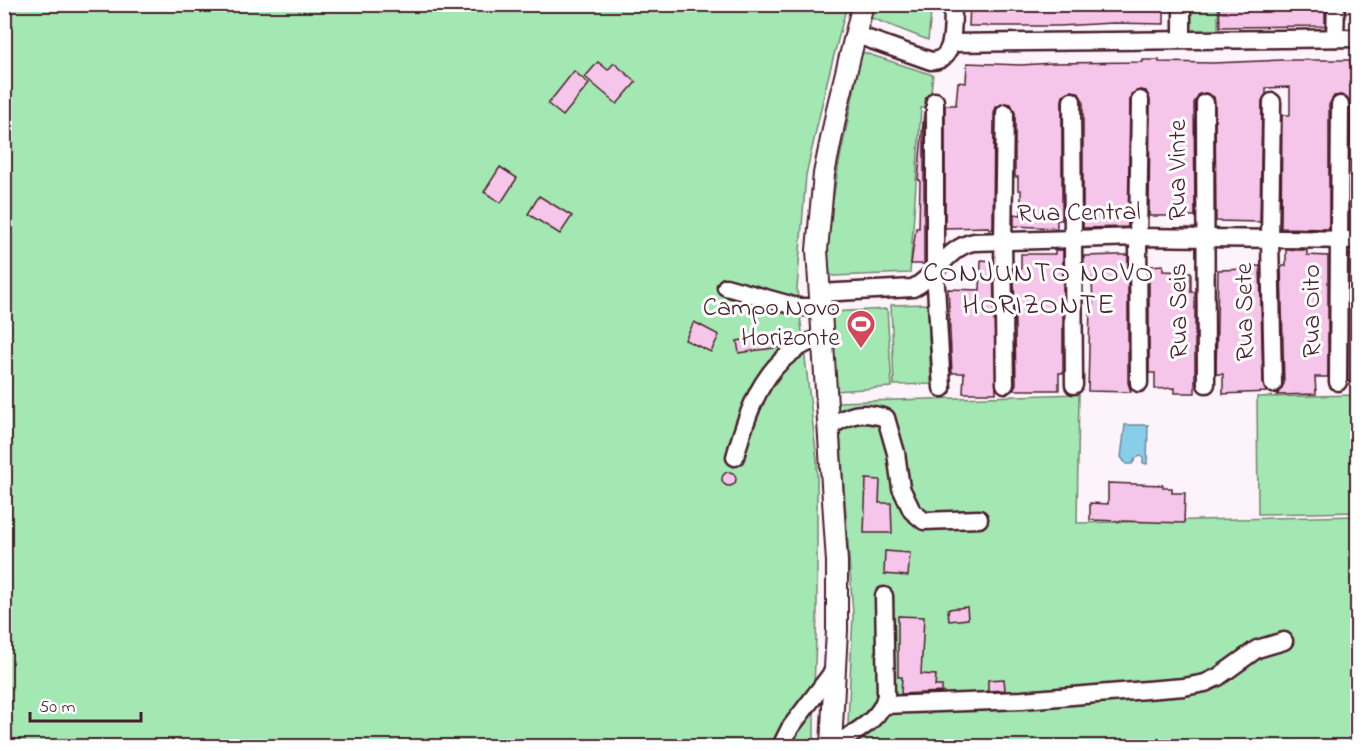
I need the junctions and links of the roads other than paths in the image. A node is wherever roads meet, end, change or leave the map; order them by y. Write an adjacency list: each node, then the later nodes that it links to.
1 (863, 4): 5 (main road)
2 (953, 4): 9 (street)
3 (1182, 4): 8 (street)
4 (1336, 4): 6 (street)
5 (854, 34): 9 (street); 26 (main road)
6 (1335, 38): 7 (street); 8 (street)
7 (1358, 38)
8 (1182, 39): 9 (street)
9 (951, 43)
10 (935, 100): 24 (street)
11 (1072, 100): 18 (street)
12 (1140, 100): 17 (street)
13 (1272, 102): 20 (street, Rua Sete)
14 (1205, 103): 19 (street, Rua Vinte)
15 (1341, 105): 21 (street, Rua Oito)
16 (1005, 113): 23 (street)
17 (1138, 237): 18 (street, Rua Central); 19 (street, Rua Central); 29 (street)
18 (1073, 238): 23 (street, Rua Central); 33 (street)
19 (1205, 238): 20 (street, Rua Central); 31 (street, Rua Seis)
20 (1270, 239): 21 (street, Rua Central); 32 (street, Rua Sete)
21 (1339, 240): 22 (street, Rua Central); 28 (street, Rua Oito)
22 (1358, 240)
23 (1003, 241): 24 (street, Rua Central); 30 (street)
24 (935, 269): 26 (street, Rua Central); 34 (street)
25 (726, 287): 26 (street, Rua Central)
26 (820, 300): 27 (main road)
27 (823, 337): 35 (main road); 36 (street)
28 (1338, 382)
29 (1139, 383)
30 (1005, 384)
31 (1206, 384)
32 (1273, 384)
33 (1074, 385)
34 (942, 388)
35 (829, 427): 37 (street); 40 (main road)
36 (735, 457)
37 (979, 519)
38 (884, 596): 41 (street)
39 (1284, 641): 41 (street)
40 (835, 669): 42 (street); 43 (main road)
41 (884, 705): 43 (street)
42 (781, 747)
43 (832, 747)

